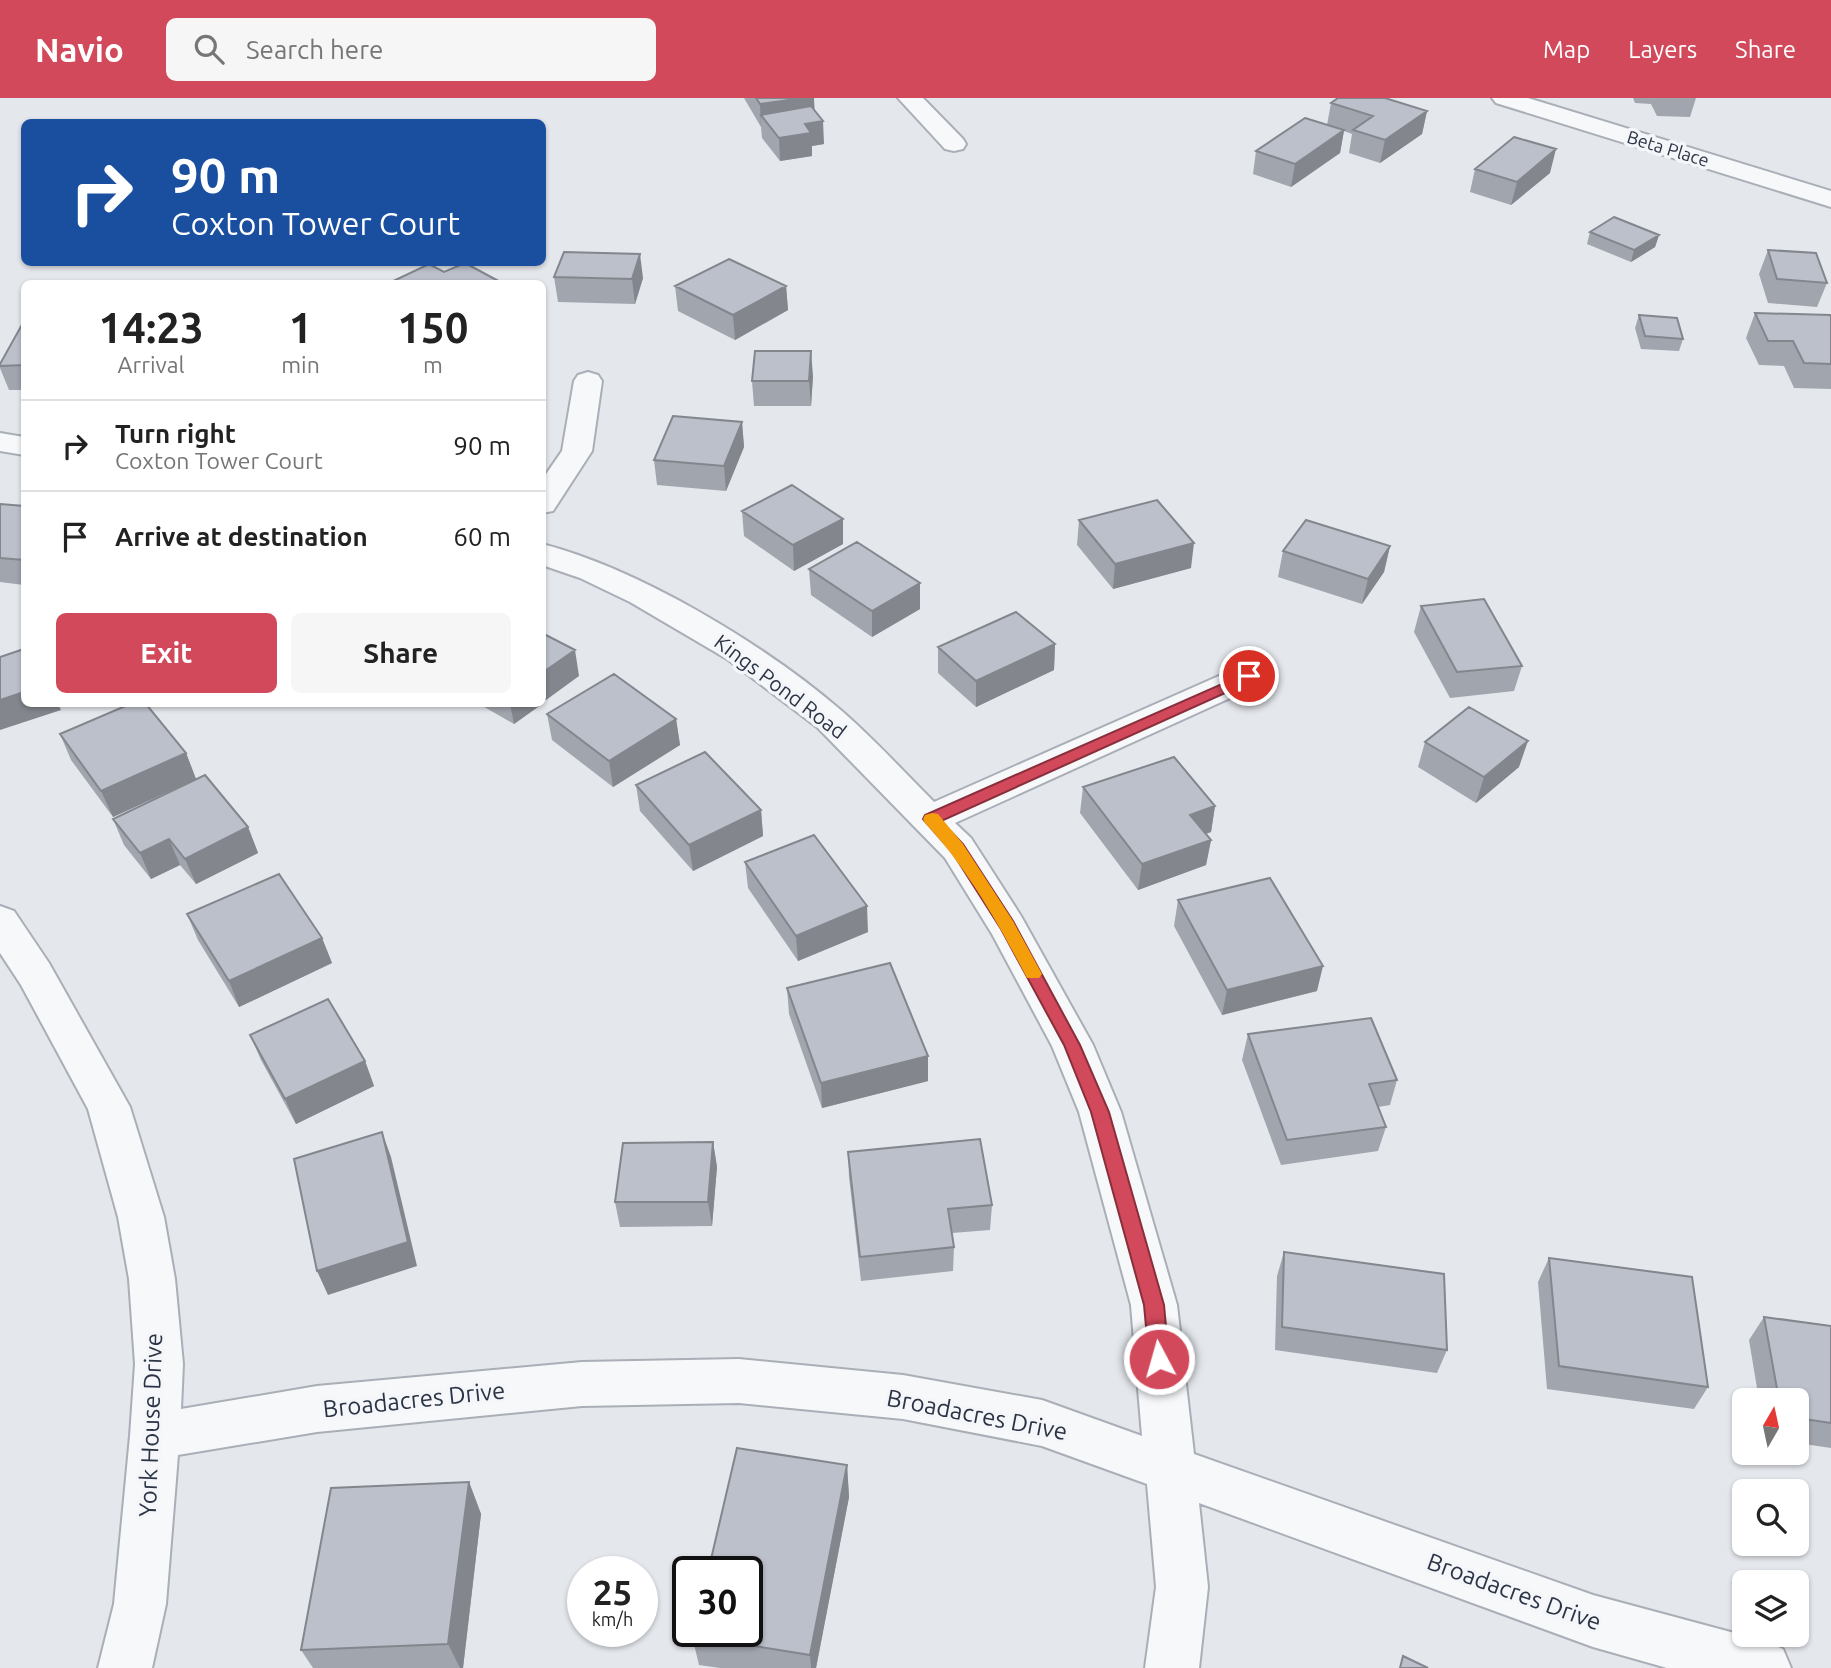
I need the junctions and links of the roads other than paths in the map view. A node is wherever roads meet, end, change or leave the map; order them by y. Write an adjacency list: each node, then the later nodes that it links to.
1 (910, 98): 3 (street)
2 (1504, 98): 4 (street, Beta Place)
3 (954, 144)
4 (1831, 199)
5 (589, 381): 8 (street)
6 (0, 442): 7 (street)
7 (21, 446)
8 (546, 498)
9 (546, 555): 11 (street, Kings Pond Road)
10 (1249, 676): 11 (street)
11 (930, 819): 14 (street, Kings Pond Road)
12 (0, 921): 13 (street, York House Drive)
13 (155, 1436): 14 (street, Broadacres Drive); 15 (street, York House Drive)
14 (1170, 1467): 16 (street, Kings Pond Road); 17 (street, Broadacres Drive)
15 (125, 1668)
16 (1172, 1668)
17 (1764, 1668)

